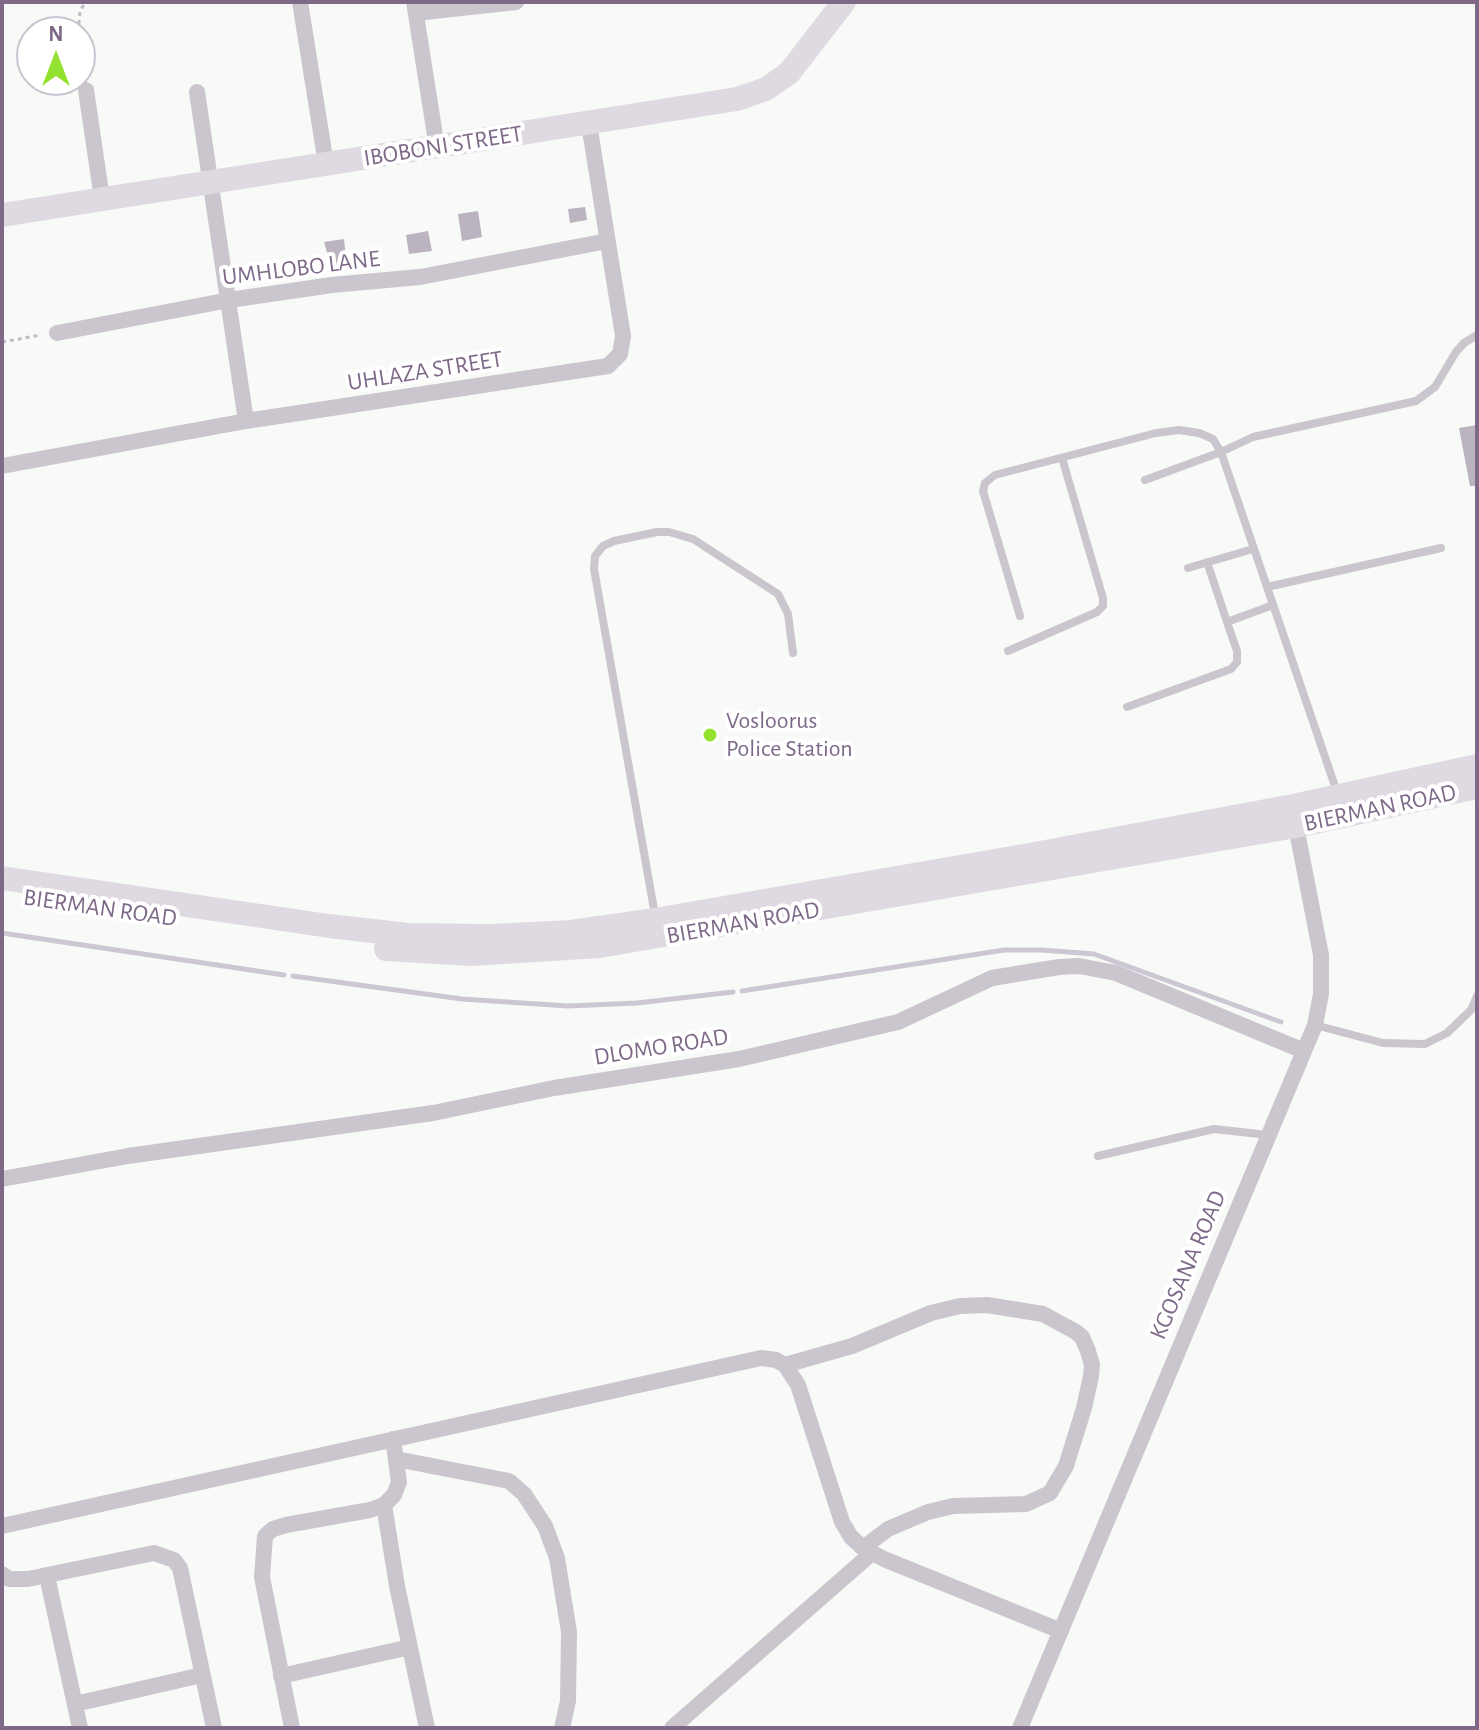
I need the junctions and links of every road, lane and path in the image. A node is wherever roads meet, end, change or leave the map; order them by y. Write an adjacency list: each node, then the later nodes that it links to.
1 (300, 2): 9 (street)
2 (516, 2): 4 (street)
3 (844, 2): 7 (main road, IBOBONI STREET)
4 (415, 7): 8 (street)
5 (197, 92): 10 (street)
6 (87, 96): 11 (street)
7 (589, 124): 8 (main road, IBOBONI STREET); 13 (street, UHLAZA STREET)
8 (437, 148): 9 (main road, IBOBONI STREET)
9 (326, 164): 10 (main road, IBOBONI STREET)
10 (212, 182): 11 (main road, IBOBONI STREET); 14 (street)
11 (102, 199): 12 (main road, IBOBONI STREET)
12 (2, 215)
13 (607, 241): 14 (street, UMHLOBO LANE); 18 (street, UHLAZA STREET)
14 (229, 300): 15 (street, UMHLOBO LANE); 18 (street)
15 (57, 333): 17 (path)
16 (1477, 335): 19 (lane)
17 (2, 342)
18 (246, 421): 21 (street, UHLAZA STREET)
19 (1221, 452): 20 (lane); 22 (lane); 24 (lane)
20 (1062, 458): 29 (lane); 31 (lane)
21 (2, 466)
22 (1145, 480)
23 (1441, 548): 27 (lane)
24 (1253, 549): 25 (lane); 27 (lane)
25 (1207, 562): 26 (lane); 30 (lane)
26 (1188, 568)
27 (1267, 587): 28 (lane)
28 (1273, 605): 30 (lane); 36 (lane)
29 (1020, 616)
30 (1227, 622): 33 (lane)
31 (1008, 651)
32 (793, 653): 40 (lane)
33 (1127, 707)
34 (1477, 766): 36 (main road)
35 (1477, 787): 37 (main road, BIERMAN ROAD)
36 (1338, 796): 37 (main road)
37 (1294, 816): 39 (main road, BIERMAN ROAD); 40 (main road, BIERMAN ROAD); 42 (street, KGOSANA ROAD)
38 (2, 878): 40 (main road, BIERMAN ROAD)
39 (2, 894)
40 (655, 920)
41 (1477, 996): 42 (lane)
42 (1315, 1025): 43 (street, KGOSANA ROAD)
43 (1304, 1051): 44 (street, KGOSANA ROAD); 46 (street, DLOMO ROAD)
44 (1269, 1135): 45 (lane); 55 (street, KGOSANA ROAD)
45 (1098, 1156)
46 (2, 1179)
47 (785, 1365): 48 (street); 52 (street); 52 (street)
48 (393, 1439): 49 (street); 51 (street)
49 (396, 1459): 50 (street); 64 (street)
50 (384, 1505): 56 (street); 58 (street)
51 (2, 1526)
52 (868, 1550): 55 (street); 65 (street)
53 (2, 1574): 54 (street)
54 (47, 1576): 57 (street); 59 (street)
55 (1061, 1631): 66 (street, KGOSANA ROAD)
56 (410, 1647): 58 (street); 63 (street)
57 (202, 1675): 59 (street); 61 (street)
58 (281, 1676): 62 (street)
59 (75, 1704): 60 (street)
60 (80, 1728)
61 (214, 1728)
62 (292, 1728)
63 (427, 1728)
64 (562, 1728)
65 (672, 1728)
66 (1020, 1728)

